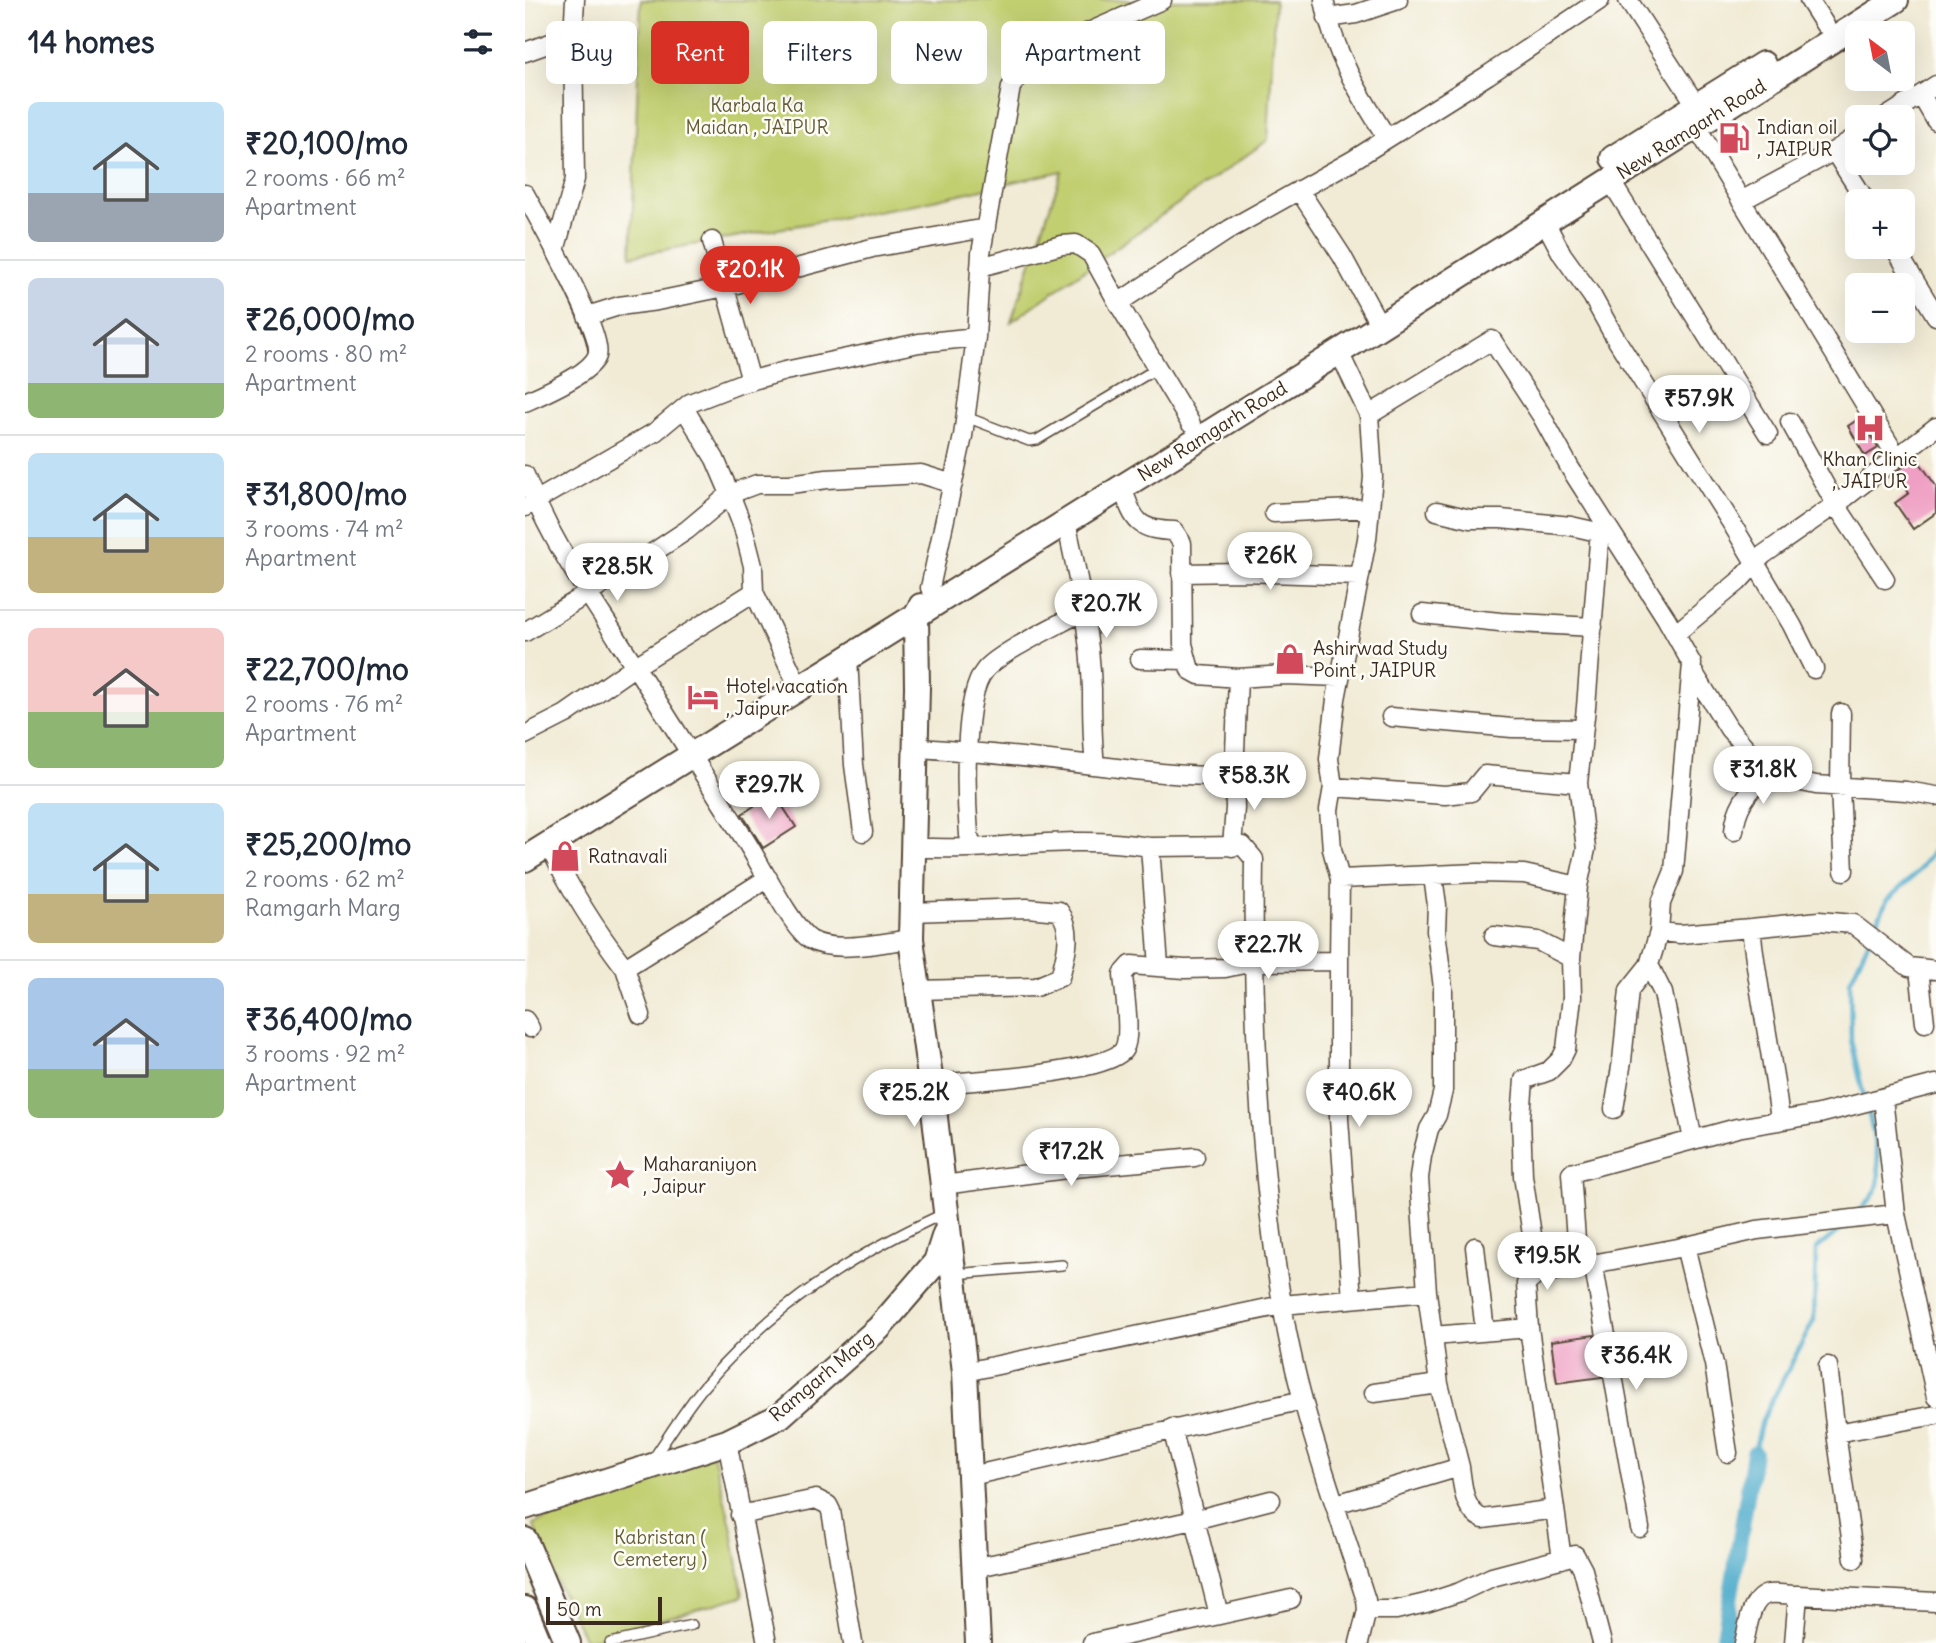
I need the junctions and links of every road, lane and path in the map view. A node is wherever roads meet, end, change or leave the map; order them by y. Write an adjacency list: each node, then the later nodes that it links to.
1 (575, 0): 10 (street)
2 (1162, 0): 29 (street)
3 (1398, 0): 9 (street)
4 (1600, 0): 20 (street)
5 (1628, 0): 18 (street)
6 (1809, 0): 11 (street)
7 (1865, 0): 11 (street, New Ramgarh Road)
8 (1896, 0): 18 (street, New Ramgarh Road)
9 (1326, 9): 20 (street)
10 (574, 21)
11 (1825, 25): 18 (street, New Ramgarh Road)
12 (546, 45): 13 (street)
13 (525, 52)
14 (575, 84): 31 (street)
15 (1936, 85): 16 (street)
16 (1921, 95): 17 (street); 19 (street)
17 (1905, 105)
18 (1699, 117): 23 (street, New Ramgarh Road); 27 (street); 38 (street, New Ramgarh Road)
19 (1936, 121)
20 (1387, 138): 25 (street)
21 (1845, 144): 22 (street)
22 (1834, 151): 24 (street); 27 (street)
23 (1610, 180): 28 (street, New Ramgarh Road); 50 (street)
24 (1858, 189)
25 (1299, 190): 35 (street); 38 (street)
26 (525, 194): 31 (street)
27 (1741, 201): 51 (street)
28 (1545, 222): 38 (street, New Ramgarh Road); 63 (street)
29 (986, 228): 33 (street); 34 (street)
30 (712, 241): 34 (street)
31 (555, 251): 36 (street)
32 (1901, 259): 37 (street)
33 (980, 267): 35 (street); 39 (street)
34 (725, 287): 36 (street); 42 (street)
35 (1118, 303): 41 (street)
36 (587, 316): 43 (street)
37 (1936, 316)
38 (1376, 318): 40 (street, New Ramgarh Road); 48 (street, New Ramgarh Road)
39 (976, 337): 42 (street); 46 (street)
40 (1339, 352): 45 (street); 54 (street, New Ramgarh Road)
41 (1156, 369): 46 (lane); 48 (street)
42 (751, 381): 44 (street)
43 (525, 402)
44 (684, 408): 55 (street); 56 (street)
45 (1369, 415): 58 (street); 62 (street)
46 (966, 417): 53 (street)
47 (1790, 422): 57 (street)
48 (1191, 424): 67 (street, New Ramgarh Road)
49 (1936, 427): 51 (street)
50 (1768, 434)
51 (1897, 457): 57 (street)
52 (525, 475): 56 (street)
53 (953, 484): 55 (street); 67 (street)
54 (1122, 487): 61 (street, New Ramgarh Road); 64 (street)
55 (730, 494): 68 (street); 69 (street)
56 (530, 504): 69 (street)
57 (1836, 505): 63 (street); 66 (street)
58 (1370, 509): 60 (street); 65 (street)
59 (1437, 512): 62 (street)
60 (1274, 513)
61 (1066, 522): 70 (street); 72 (street, New Ramgarh Road)
62 (1604, 528): 73 (street); 75 (street)
63 (1755, 565): 75 (street); 80 (street)
64 (1182, 573): 65 (street); 78 (street)
65 (1359, 576): 83 (street)
66 (1885, 579)
67 (930, 588): 72 (street); 82 (street, New Ramgarh Road)
68 (754, 592): 79 (street); 82 (street)
69 (586, 593): 74 (street); 79 (street)
70 (1083, 611): 91 (street); 92 (street)
71 (1422, 614): 73 (street)
72 (916, 615): 76 (street, New Ramgarh Road); 89 (street)
73 (1593, 627): 87 (street)
74 (525, 632)
75 (1675, 634): 81 (street)
76 (848, 658): 90 (street, New Ramgarh Road); 100 (street)
77 (1140, 659): 78 (street)
78 (1187, 660): 84 (street)
79 (635, 667): 88 (street); 90 (street)
80 (1814, 669)
81 (1692, 670): 93 (street); 114 (street)
82 (793, 675): 90 (street, New Ramgarh Road)
83 (1341, 677): 84 (street); 97 (street)
84 (1238, 678): 94 (street)
85 (1841, 713): 96 (street)
86 (1391, 717): 87 (street)
87 (1583, 729): 95 (street)
88 (525, 735)
89 (915, 748): 91 (street); 104 (street)
90 (686, 750): 101 (street, New Ramgarh Road); 109 (street)
91 (967, 751): 92 (street); 105 (street)
92 (1095, 765): 94 (street)
93 (1767, 771): 96 (street); 99 (street)
94 (1234, 776): 103 (street)
95 (1578, 783): 97 (street); 111 (street)
96 (1840, 786): 98 (street); 107 (street)
97 (1333, 787): 110 (street)
98 (1936, 796)
99 (1734, 831)
100 (863, 832)
101 (537, 843): 106 (street, New Ramgarh Road); 122 (street)
102 (1150, 847): 103 (street); 105 (street); 121 (street)
103 (1232, 847): 119 (street)
104 (913, 848): 105 (street); 112 (street)
105 (972, 848)
106 (525, 859)
107 (1844, 871)
108 (1433, 877): 110 (street); 111 (street); 143 (street)
109 (768, 878): 116 (street); 122 (street)
110 (1340, 879): 118 (street)
111 (1578, 886): 117 (street)
112 (912, 912): 116 (street); 124 (street)
113 (1751, 928): 114 (street); 123 (street); 131 (street)
114 (1659, 932): 120 (street)
115 (1494, 936): 117 (street)
116 (911, 939): 124 (street)
117 (1571, 958): 142 (street)
118 (1339, 961): 119 (street); 144 (street)
119 (1253, 962): 121 (street); 145 (street)
120 (1649, 965): 130 (street); 132 (street)
121 (1159, 966): 127 (street)
122 (625, 968): 125 (street)
123 (1927, 970): 126 (street)
124 (918, 990): 127 (street)
125 (641, 1016)
126 (1926, 1023)
127 (931, 1084): 134 (street)
128 (1936, 1084): 129 (street)
129 (1873, 1100): 131 (street); 135 (street)
130 (1614, 1109)
131 (1780, 1121): 132 (street)
132 (1693, 1140): 139 (street)
133 (1195, 1157): 134 (street)
134 (943, 1185): 136 (street)
135 (1896, 1214): 137 (street); 153 (street)
136 (947, 1219): 141 (street); 158 (street, Ramgarh Marg); 160 (lane)
137 (1685, 1246): 139 (street); 159 (street)
138 (1475, 1247): 147 (street)
139 (1585, 1264): 142 (street); 169 (street)
140 (1062, 1265): 141 (lane)
141 (953, 1274): 150 (street)
142 (1538, 1274): 146 (street)
143 (1427, 1292): 144 (street); 148 (street)
144 (1352, 1299): 145 (street)
145 (1282, 1305): 150 (street); 154 (street)
146 (1529, 1328): 147 (street); 166 (street)
147 (1485, 1331): 148 (street)
148 (1433, 1336): 151 (street)
149 (1828, 1366): 157 (street)
150 (965, 1372): 162 (street)
151 (1439, 1384): 152 (street); 161 (street)
152 (1374, 1393)
153 (1936, 1397)
154 (1303, 1400): 156 (street); 164 (street)
155 (1936, 1415): 157 (street)
156 (1172, 1429): 162 (street); 168 (street)
157 (1836, 1433): 172 (street)
158 (727, 1442): 160 (street, Ramgarh Marg); 167 (street)
159 (1728, 1453)
160 (648, 1466): 165 (street, Ramgarh Marg)
161 (1461, 1467): 164 (street); 166 (street)
162 (971, 1476): 173 (street)
163 (1271, 1500): 168 (street)
164 (1336, 1504): 178 (street)
165 (525, 1507)
166 (1555, 1509): 171 (street)
167 (740, 1515): 184 (street); 185 (street)
168 (1194, 1520): 173 (street); 179 (street)
169 (1640, 1528)
170 (525, 1540): 182 (street)
171 (1562, 1559): 178 (street); 189 (street)
172 (1854, 1559)
173 (974, 1568): 186 (street)
174 (1798, 1595): 176 (street); 190 (street); 191 (street)
175 (1291, 1599): 179 (street)
176 (1936, 1602)
177 (525, 1609): 181 (street)
178 (1367, 1610): 188 (street)
179 (1219, 1615): 187 (street)
180 (692, 1625): 183 (lane)
181 (533, 1638)
182 (568, 1643)
183 (610, 1643)
184 (767, 1643)
185 (853, 1643)
186 (978, 1643)
187 (1092, 1643)
188 (1359, 1643)
189 (1602, 1643)
190 (1744, 1643)
191 (1794, 1643)

